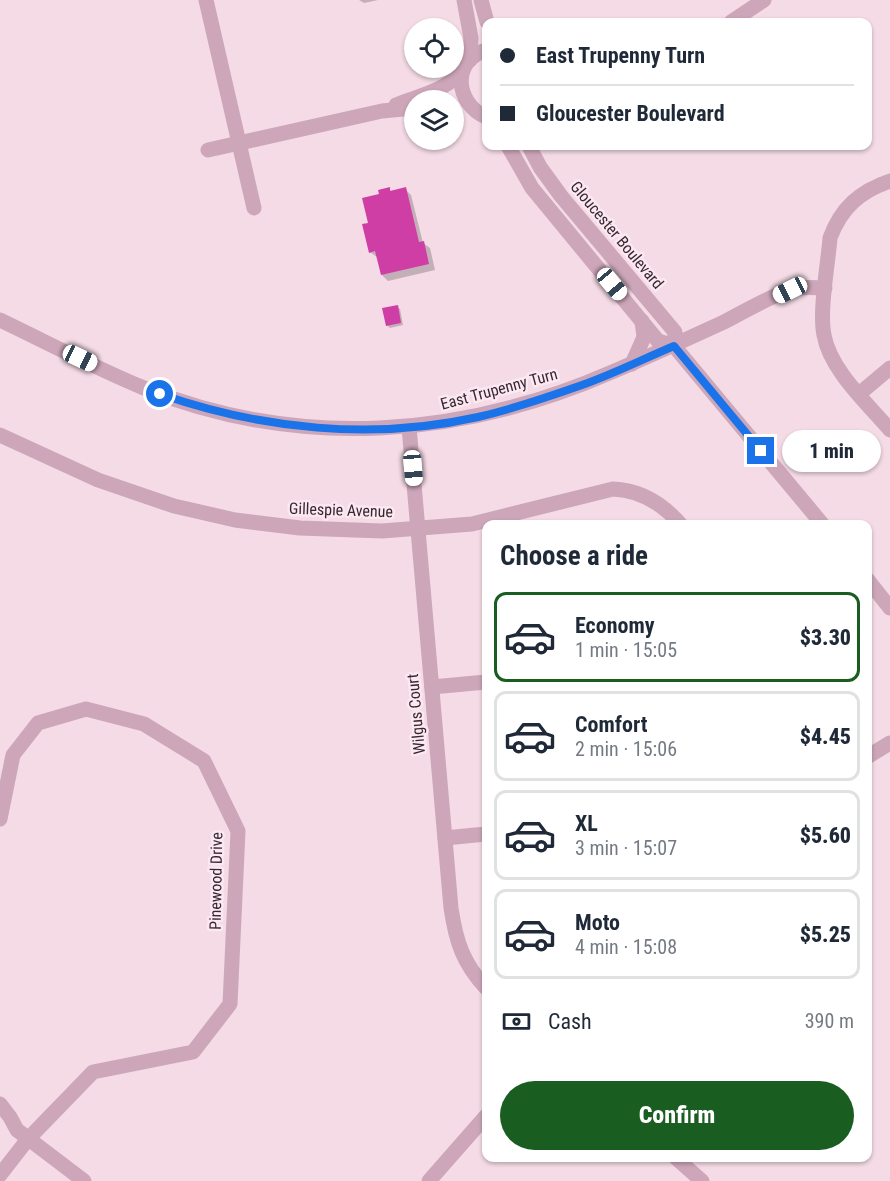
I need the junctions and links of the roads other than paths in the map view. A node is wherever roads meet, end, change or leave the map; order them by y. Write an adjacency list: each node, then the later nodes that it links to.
1 (206, 0): 14 (street)
2 (464, 0): 8 (street)
3 (481, 0): 5 (street)
4 (764, 0): 6 (street)
5 (486, 18)
6 (737, 18)
7 (482, 52): 8 (street)
8 (467, 65): 11 (street); 12 (street)
9 (464, 108): 13 (street)
10 (404, 109): 11 (street)
11 (382, 111): 14 (street)
12 (482, 115)
13 (482, 116)
14 (239, 144): 15 (street); 19 (street)
15 (208, 150)
16 (510, 150): 22 (street, Gloucester Boulevard)
17 (531, 150): 23 (street, Gloucester Boulevard)
18 (890, 181): 20 (street)
19 (254, 208)
20 (825, 288): 23 (street, East Trupenny Turn); 26 (street)
21 (0, 320): 27 (street, East Trupenny Turn)
22 (642, 321): 23 (street, Gloucester Boulevard); 24 (street)
23 (674, 346): 24 (street, East Trupenny Turn); 32 (street, Gloucester Boulevard)
24 (632, 364): 27 (street, East Trupenny Turn)
25 (890, 368): 26 (street)
26 (859, 394): 28 (street)
27 (409, 427): 34 (street, Wilgus Court)
28 (890, 430)
29 (0, 435): 34 (street, Gillespie Avenue)
30 (488, 520): 31 (street, Gillespie Avenue)
31 (677, 520)
32 (820, 520)
33 (482, 522): 34 (street, Gillespie Avenue)
34 (418, 529): 38 (street, Wilgus Court)
35 (872, 585): 36 (street)
36 (890, 608)
37 (482, 682): 38 (street)
38 (432, 687): 43 (street, Wilgus Court)
39 (890, 743): 40 (street)
40 (872, 754)
41 (0, 819): 48 (street, Pinewood Drive)
42 (482, 834): 43 (street)
43 (445, 838): 44 (street, Wilgus Court)
44 (482, 983)
45 (0, 1104): 48 (street)
46 (482, 1121): 52 (street)
47 (0, 1127): 48 (street)
48 (23, 1135): 50 (street, Pinewood Drive); 51 (street)
49 (683, 1162): 53 (street)
50 (0, 1176)
51 (84, 1181)
52 (429, 1181)
53 (702, 1181)

